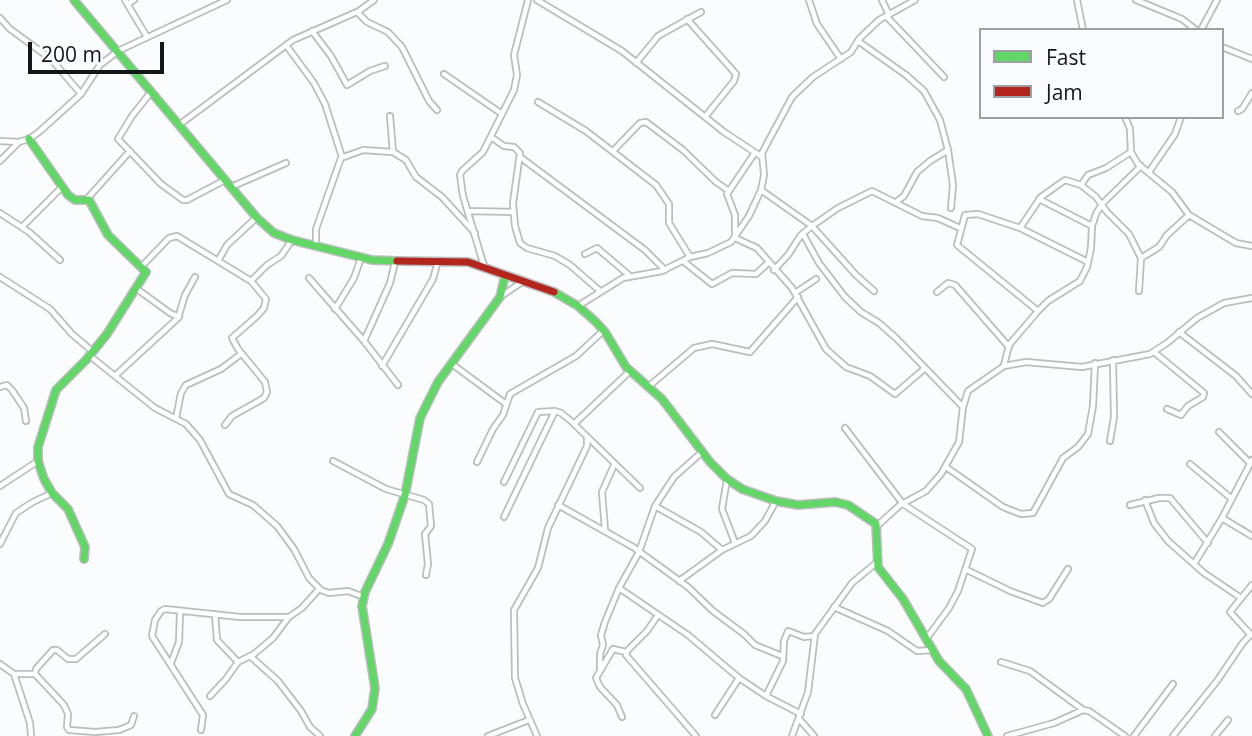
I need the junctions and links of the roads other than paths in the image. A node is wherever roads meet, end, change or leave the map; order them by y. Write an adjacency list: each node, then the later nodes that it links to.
1 (74, 0): 27 (street)
2 (134, 0): 13 (street)
3 (227, 0): 23 (street)
4 (374, 0): 14 (street)
5 (528, 0): 40 (street)
6 (537, 0): 30 (street)
7 (809, 0): 28 (street)
8 (882, 0): 16 (street)
9 (914, 0): 16 (street)
10 (1077, 0): 19 (street)
11 (1136, 0): 20 (street)
12 (1217, 0): 21 (street)
13 (127, 2): 23 (street)
14 (357, 12): 22 (street); 38 (street)
15 (701, 12): 18 (street)
16 (888, 15): 24 (street); 33 (street)
17 (0, 18): 36 (street)
18 (687, 19): 30 (street); 42 (street)
19 (1083, 28)
20 (1196, 28)
21 (1200, 28)
22 (312, 31): 25 (street); 31 (street)
23 (147, 37): 27 (street)
24 (858, 41): 28 (street); 50 (street)
25 (286, 45): 45 (street); 56 (street)
26 (1224, 48): 29 (street)
27 (118, 51): 34 (street); 36 (street)
28 (841, 59): 58 (street)
29 (1252, 59)
30 (636, 63): 42 (street)
31 (384, 66)
32 (444, 74): 40 (street)
33 (944, 78)
34 (151, 92): 45 (street); 51 (street)
35 (1252, 93): 39 (street)
36 (81, 94): 47 (street)
37 (538, 102): 52 (street)
38 (437, 110)
39 (1238, 111)
40 (502, 114): 46 (street)
41 (390, 116): 53 (street)
42 (705, 117): 55 (street)
43 (1126, 119): 54 (street)
44 (1180, 119): 62 (street)
45 (179, 125): 63 (street)
46 (491, 137): 57 (street); 74 (street)
47 (30, 139): 49 (street); 65 (street)
48 (0, 141): 49 (street)
49 (19, 142): 59 (street)
50 (948, 150): 71 (street); 73 (street)
51 (130, 151): 63 (street); 69 (street)
52 (613, 151): 68 (street); 91 (street)
53 (393, 152): 56 (street); 84 (street)
54 (1131, 152): 61 (street); 64 (street)
55 (754, 154): 58 (street); 68 (street)
56 (342, 157): 88 (street)
57 (520, 157): 76 (street); 103 (street)
58 (762, 157): 67 (street)
59 (0, 161)
60 (286, 163): 66 (street)
61 (1141, 166): 62 (street); 72 (street)
62 (1149, 172): 77 (street)
63 (225, 180): 66 (street)
64 (1081, 185): 70 (street); 72 (street)
65 (62, 187): 69 (street); 81 (street)
66 (231, 187): 78 (street)
67 (761, 190): 79 (street); 86 (street)
68 (729, 191): 86 (street)
69 (87, 199): 101 (street)
70 (1039, 199): 80 (street); 83 (street)
71 (896, 202): 79 (street); 82 (street)
72 (1102, 204): 80 (street); 93 (street)
73 (951, 208)
74 (468, 211): 76 (street); 84 (street)
75 (0, 212): 81 (street)
76 (514, 212): 114 (street)
77 (1189, 215): 89 (street); 93 (street)
78 (257, 218): 87 (street); 95 (street)
79 (812, 226): 85 (street); 115 (street)
80 (1091, 226): 100 (street)
81 (22, 227): 94 (street)
82 (960, 228): 83 (street); 123 (street)
83 (1020, 228): 100 (street)
84 (475, 233): 102 (street)
85 (803, 234): 104 (street); 137 (street)
86 (735, 238): 91 (street); 99 (street)
87 (292, 240): 88 (street); 111 (street)
88 (316, 244): 92 (street)
89 (1252, 246)
90 (585, 254): 107 (street)
91 (690, 257): 97 (street)
92 (362, 258): 98 (street); 122 (street)
93 (1141, 258): 116 (street)
94 (60, 260)
95 (218, 261): 101 (street); 111 (street)
96 (438, 261): 98 (street); 102 (street); 135 (street)
97 (683, 261): 99 (street); 103 (street)
98 (395, 262): 127 (street)
99 (769, 262): 104 (street)
100 (1088, 262): 123 (street)
101 (142, 266): 113 (street)
102 (484, 266): 106 (street)
103 (665, 270): 107 (street)
104 (774, 270): 118 (street)
105 (0, 276): 130 (street)
106 (505, 276): 112 (street); 119 (street)
107 (630, 276): 114 (street)
108 (195, 277): 124 (street)
109 (309, 278): 122 (street)
110 (816, 279): 118 (street)
111 (251, 281): 131 (street)
112 (522, 281): 119 (street); 121 (street)
113 (137, 289): 124 (street); 130 (street)
114 (600, 291): 121 (street)
115 (874, 291)
116 (1139, 291)
117 (937, 292): 128 (street)
118 (796, 295): 137 (street); 142 (street)
119 (500, 297): 134 (street)
120 (1252, 299): 126 (street)
121 (578, 306): 125 (street)
122 (335, 309): 127 (street)
123 (1038, 311): 128 (street)
124 (179, 317): 139 (street)
125 (604, 330): 138 (street); 144 (street)
126 (1179, 332): 129 (street); 143 (street)
127 (364, 341): 135 (street)
128 (1009, 347): 136 (street)
129 (1154, 352): 132 (street); 146 (street)
130 (91, 353): 139 (street); 157 (street)
131 (242, 354): 148 (street); 151 (street)
132 (1113, 360): 133 (street); 155 (street)
133 (1095, 363): 136 (street); 163 (street)
134 (452, 364): 144 (street); 169 (street)
135 (382, 366): 140 (street)
136 (1004, 366): 145 (street)
137 (924, 369): 145 (street)
138 (630, 371): 142 (street); 150 (street)
139 (116, 375): 148 (street)
140 (398, 386)
141 (0, 387): 149 (street)
142 (649, 387): 156 (street)
143 (1252, 394)
144 (506, 404): 160 (street)
145 (963, 407): 163 (street)
146 (1167, 409)
147 (555, 411): 150 (street); 165 (street); 177 (street)
148 (176, 418): 196 (street)
149 (26, 421)
150 (574, 424): 154 (street)
151 (225, 425)
152 (845, 428): 173 (street)
153 (1219, 432): 159 (street)
154 (587, 438): 161 (street); 174 (street)
155 (1110, 441)
156 (703, 451): 164 (street); 176 (street)
157 (38, 461): 166 (street); 168 (street)
158 (333, 461): 169 (street)
159 (1251, 461): 170 (street)
160 (477, 462)
161 (614, 464): 167 (street); 180 (street)
162 (1190, 464): 170 (street)
163 (946, 467): 173 (street)
164 (727, 479): 172 (street); 182 (street)
165 (504, 482)
166 (0, 486)
167 (640, 488)
168 (52, 493): 184 (street); 187 (street)
169 (405, 495): 192 (street); 197 (street)
170 (1232, 499): 178 (street)
171 (1145, 500): 175 (street); 183 (street); 189 (street)
172 (776, 501): 179 (street); 182 (street)
173 (903, 503): 179 (street); 191 (street)
174 (558, 505): 180 (street); 228 (street)
175 (1129, 505)
176 (655, 506): 185 (street); 186 (street)
177 (504, 517)
178 (1222, 518): 181 (street); 183 (street)
179 (877, 526): 188 (street)
180 (605, 531): 186 (street)
181 (1252, 536)
182 (734, 543): 185 (street)
183 (1208, 543): 189 (street)
184 (0, 544)
185 (722, 550): 193 (street)
186 (639, 552): 193 (street); 195 (street)
187 (84, 559)
188 (876, 563): 199 (street); 207 (street)
189 (1194, 564): 198 (street)
190 (1068, 569): 191 (street)
191 (967, 570): 207 (street)
192 (426, 575)
193 (679, 581): 211 (street)
194 (1252, 585): 198 (street)
195 (619, 587): 202 (street); 216 (street)
196 (319, 589): 197 (street); 203 (street)
197 (364, 597): 233 (street)
198 (1241, 598): 205 (street)
199 (834, 607): 206 (street); 208 (street)
200 (180, 611): 201 (street); 214 (street); 214 (street)
201 (215, 614): 203 (street); 212 (street)
202 (658, 615): 209 (street); 219 (street)
203 (289, 617): 210 (street)
204 (104, 634): 218 (street)
205 (1252, 635): 243 (street)
206 (814, 636): 211 (street); 226 (street)
207 (927, 638): 208 (street)
208 (933, 650): 239 (street)
209 (626, 652): 216 (street); 236 (street)
210 (250, 656): 212 (street); 232 (street)
211 (782, 656): 222 (street)
212 (238, 662): 221 (street)
213 (1001, 662): 223 (street)
214 (171, 663): 230 (street)
215 (0, 664): 217 (street)
216 (600, 668): 227 (street)
217 (14, 674): 218 (street); 231 (street)
218 (35, 674): 225 (street)
219 (739, 678): 222 (street); 224 (street)
220 (1173, 684): 242 (street)
221 (210, 696)
222 (766, 696): 226 (street)
223 (1083, 710): 240 (street); 241 (street)
224 (715, 715)
225 (134, 716)
226 (800, 716): 237 (street); 238 (street)
227 (622, 717)
228 (529, 720): 234 (street); 235 (street)
229 (1228, 720): 244 (street)
230 (201, 730)
231 (31, 736)
232 (320, 736)
233 (355, 736)
234 (488, 736)
235 (537, 736)
236 (696, 736)
237 (792, 736)
238 (814, 736)
239 (988, 736)
240 (1007, 736)
241 (1125, 736)
242 (1134, 736)
243 (1173, 736)
244 (1215, 736)

